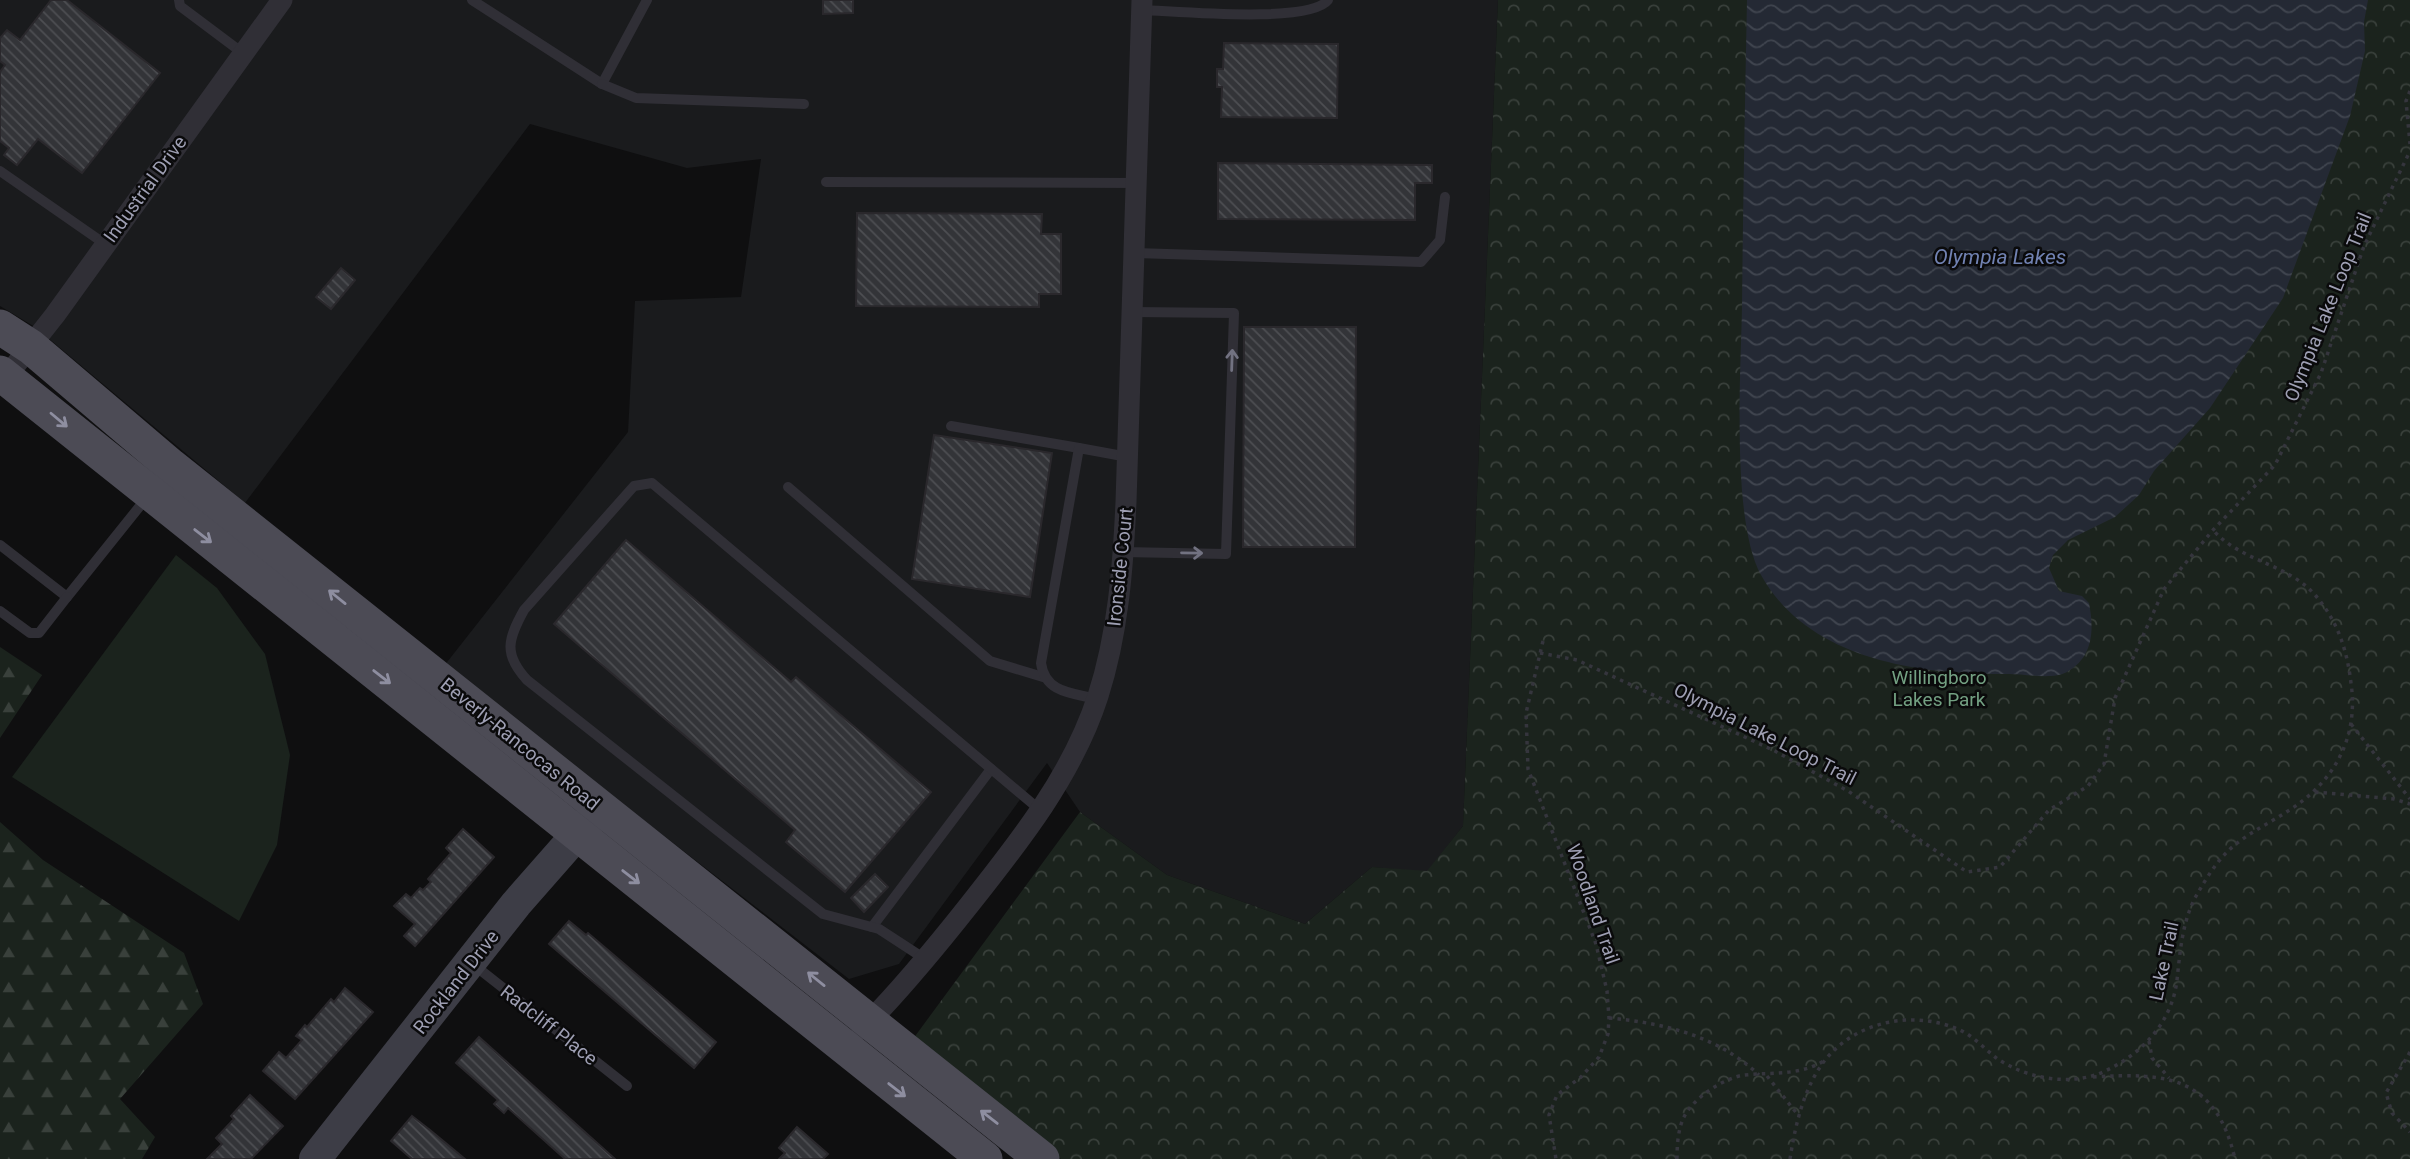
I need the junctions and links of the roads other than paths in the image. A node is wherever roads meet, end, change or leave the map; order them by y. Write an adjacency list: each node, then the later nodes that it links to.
1 (179, 0): 7 (lane)
2 (282, 0): 7 (street, Industrial Drive)
3 (472, 0): 8 (lane)
4 (647, 0): 8 (lane)
5 (1328, 0): 6 (lane)
6 (1142, 5): 12 (street, Ironside Court)
7 (244, 54): 14 (street, Industrial Drive)
8 (602, 85): 9 (lane)
9 (804, 104)
10 (0, 171): 14 (lane)
11 (826, 182): 12 (lane)
12 (1138, 183): 15 (street, Ironside Court)
13 (1445, 197): 15 (lane)
14 (105, 244): 18 (street, Industrial Drive)
15 (1135, 253): 16 (street, Ironside Court)
16 (1133, 312): 22 (street, Ironside Court); 26 (lane, one-way to 16)
17 (0, 327): 18 (main road, Beverly-Rancocas Road)
18 (31, 347): 19 (street, Industrial Drive); 23 (main road, Beverly-Rancocas Road)
19 (3, 375): 23 (main road, Beverly-Rancocas Road, one-way to 23)
20 (951, 426): 21 (lane)
21 (1079, 448): 22 (lane); 29 (lane)
22 (1128, 457): 26 (street, Ironside Court)
23 (161, 479): 27 (lane); 32 (main road, Beverly-Rancocas Road, one-way to 23); 34 (main road, Beverly-Rancocas Road, one-way to 34)
24 (789, 487): 29 (lane)
25 (0, 545): 27 (lane)
26 (1123, 552): 30 (street, Ironside Court)
27 (67, 597): 28 (lane)
28 (0, 611)
29 (1043, 677): 30 (lane)
30 (1097, 699): 33 (street, Ironside Court)
31 (991, 769): 33 (lane); 35 (lane); 35 (lane)
32 (601, 808): 34 (street, Rockland Drive); 38 (main road, Beverly-Rancocas Road, one-way to 32)
33 (1040, 810): 36 (street, Ironside Court)
34 (578, 834): 37 (street, Rockland Drive); 39 (main road, Beverly-Rancocas Road, one-way to 39)
35 (872, 927): 36 (lane)
36 (925, 959): 38 (street, Ironside Court)
37 (471, 963): 40 (lane, Radcliff Place); 41 (street, Rockland Drive)
38 (869, 1022): 39 (street, Ironside Court); 43 (main road, Beverly-Rancocas Road, one-way to 38)
39 (844, 1047): 42 (main road, Beverly-Rancocas Road, one-way to 42)
40 (627, 1086)
41 (325, 1156)
42 (985, 1159)
43 (1042, 1159)

